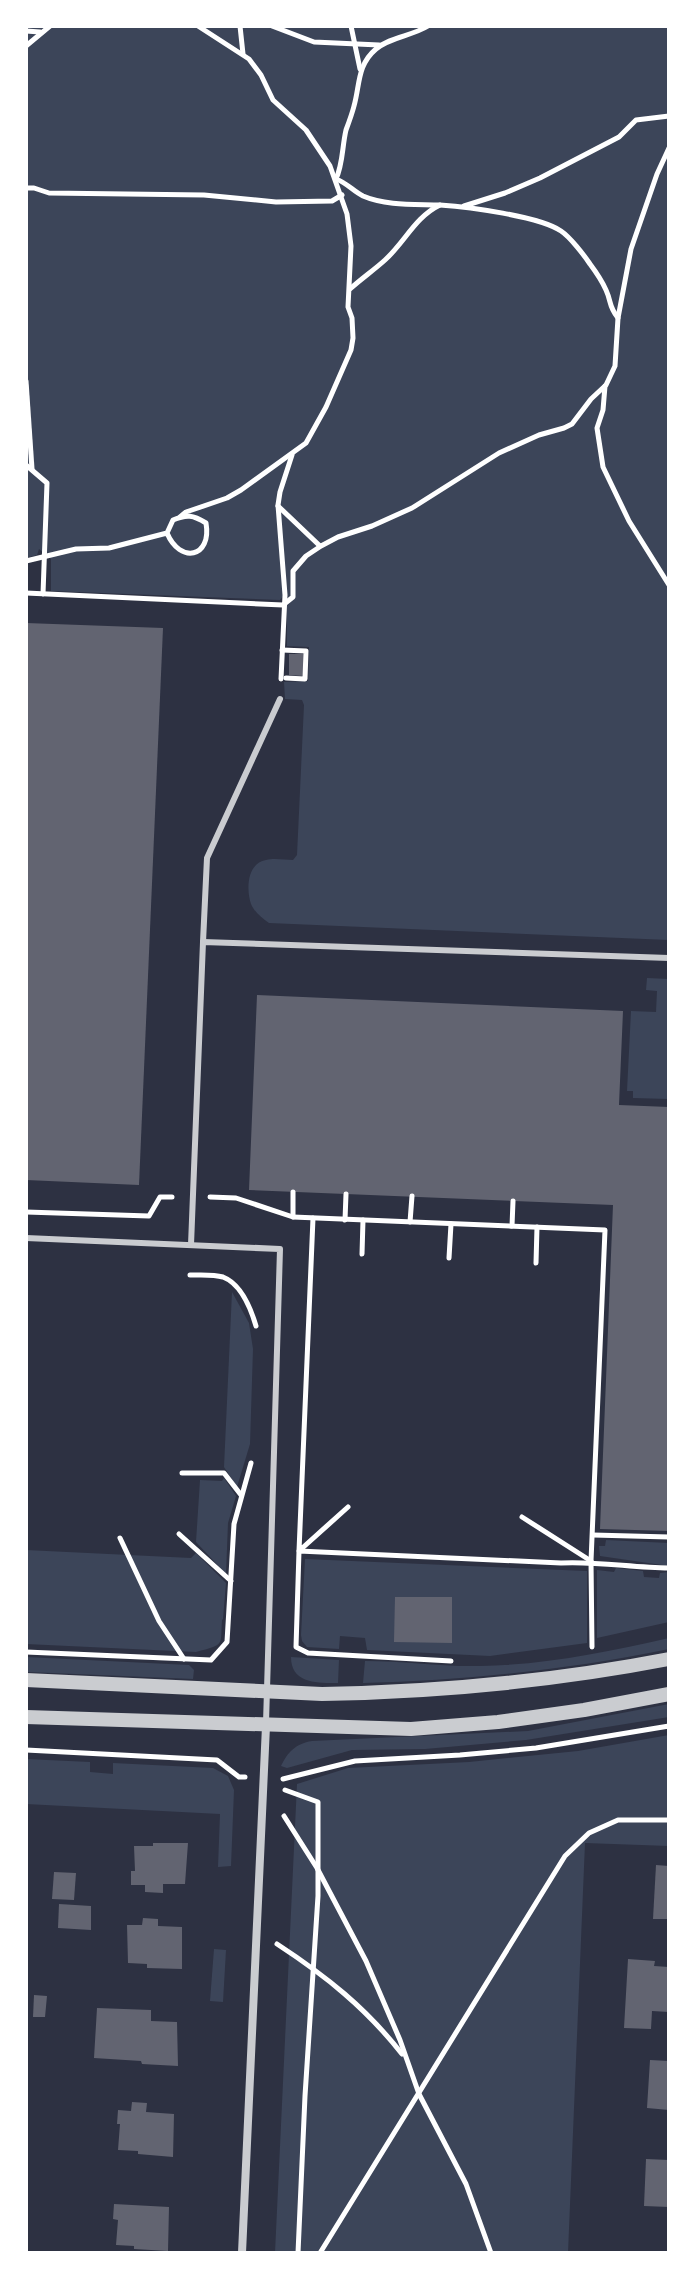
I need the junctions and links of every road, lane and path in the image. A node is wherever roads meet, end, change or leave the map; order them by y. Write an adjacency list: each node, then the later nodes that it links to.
1 (50, 26): 8 (path)
2 (198, 26): 12 (path)
3 (240, 26): 12 (path)
4 (272, 26): 9 (path)
5 (351, 26): 9 (path)
6 (428, 26): 10 (path)
7 (26, 31): 8 (path)
8 (41, 32): 11 (path)
9 (354, 43): 10 (path); 13 (path)
10 (381, 45): 13 (path)
11 (26, 46)
12 (243, 54): 16 (path)
13 (360, 70): 16 (path)
14 (669, 116): 20 (path)
15 (669, 148): 22 (path)
16 (336, 179): 18 (path); 19 (path)
17 (26, 188): 18 (path)
18 (342, 195): 21 (path)
19 (440, 205): 20 (path); 21 (path)
20 (463, 207): 22 (path)
21 (349, 290): 25 (path)
22 (618, 318): 24 (path)
23 (26, 381): 27 (path)
24 (606, 385): 31 (path); 34 (path)
25 (292, 454): 28 (path); 29 (path)
26 (26, 465): 27 (path)
27 (32, 470): 32 (path)
28 (278, 505): 31 (path); 37 (path)
29 (180, 517): 30 (path); 30 (path)
30 (167, 533): 32 (path)
31 (321, 546): 37 (path)
32 (44, 556): 33 (path); 36 (path)
33 (26, 561)
34 (669, 585)
35 (26, 593): 36 (path)
36 (43, 594): 37 (path)
37 (283, 605): 38 (path)
38 (282, 650): 39 (path); 39 (path)
39 (281, 678): 40 (path)
40 (280, 699): 41 (lane)
41 (203, 942): 42 (lane); 46 (lane)
42 (669, 958)
43 (293, 1192): 49 (path)
44 (346, 1194): 51 (path)
45 (412, 1196): 53 (path)
46 (194, 1197): 48 (path); 49 (path); 58 (lane)
47 (513, 1201): 55 (path)
48 (26, 1212)
49 (293, 1217): 50 (path)
50 (313, 1218): 51 (path); 73 (path)
51 (345, 1220): 52 (path)
52 (363, 1220): 53 (path); 59 (path)
53 (410, 1222): 54 (path)
54 (451, 1224): 55 (path); 60 (path)
55 (512, 1226): 56 (path)
56 (537, 1227): 61 (path); 70 (path)
57 (26, 1238): 58 (lane)
58 (191, 1245): 83 (lane)
59 (362, 1254)
60 (449, 1258)
61 (536, 1263)
62 (190, 1275): 63 (path)
63 (258, 1334)
64 (252, 1458): 66 (path)
65 (182, 1473): 66 (path)
66 (242, 1496): 76 (path)
67 (348, 1507): 73 (path)
68 (522, 1517): 74 (path)
69 (179, 1534): 76 (path)
70 (593, 1535): 71 (path); 74 (path)
71 (669, 1537)
72 (120, 1538): 79 (path)
73 (299, 1551): 74 (path); 81 (path)
74 (591, 1561): 75 (path); 77 (path)
75 (669, 1568)
76 (231, 1582): 79 (path)
77 (579, 1649)
78 (26, 1652): 79 (path)
79 (184, 1659)
80 (669, 1659): 83 (street)
81 (458, 1661)
82 (26, 1680): 83 (street)
83 (266, 1691): 86 (lane)
84 (669, 1694): 86 (street)
85 (26, 1717): 86 (street)
86 (266, 1726): 99 (street)
87 (669, 1726): 90 (path)
88 (26, 1750): 89 (path)
89 (250, 1778)
90 (281, 1779)
91 (285, 1790): 94 (path)
92 (284, 1815): 94 (path)
93 (669, 1820): 98 (path)
94 (317, 1868): 96 (path); 97 (path)
95 (277, 1944): 96 (path)
96 (314, 1968): 97 (path); 100 (path)
97 (408, 2062): 98 (path)
98 (419, 2094): 101 (path); 102 (path)
99 (242, 2253)
100 (298, 2253)
101 (320, 2253)
102 (491, 2253)

